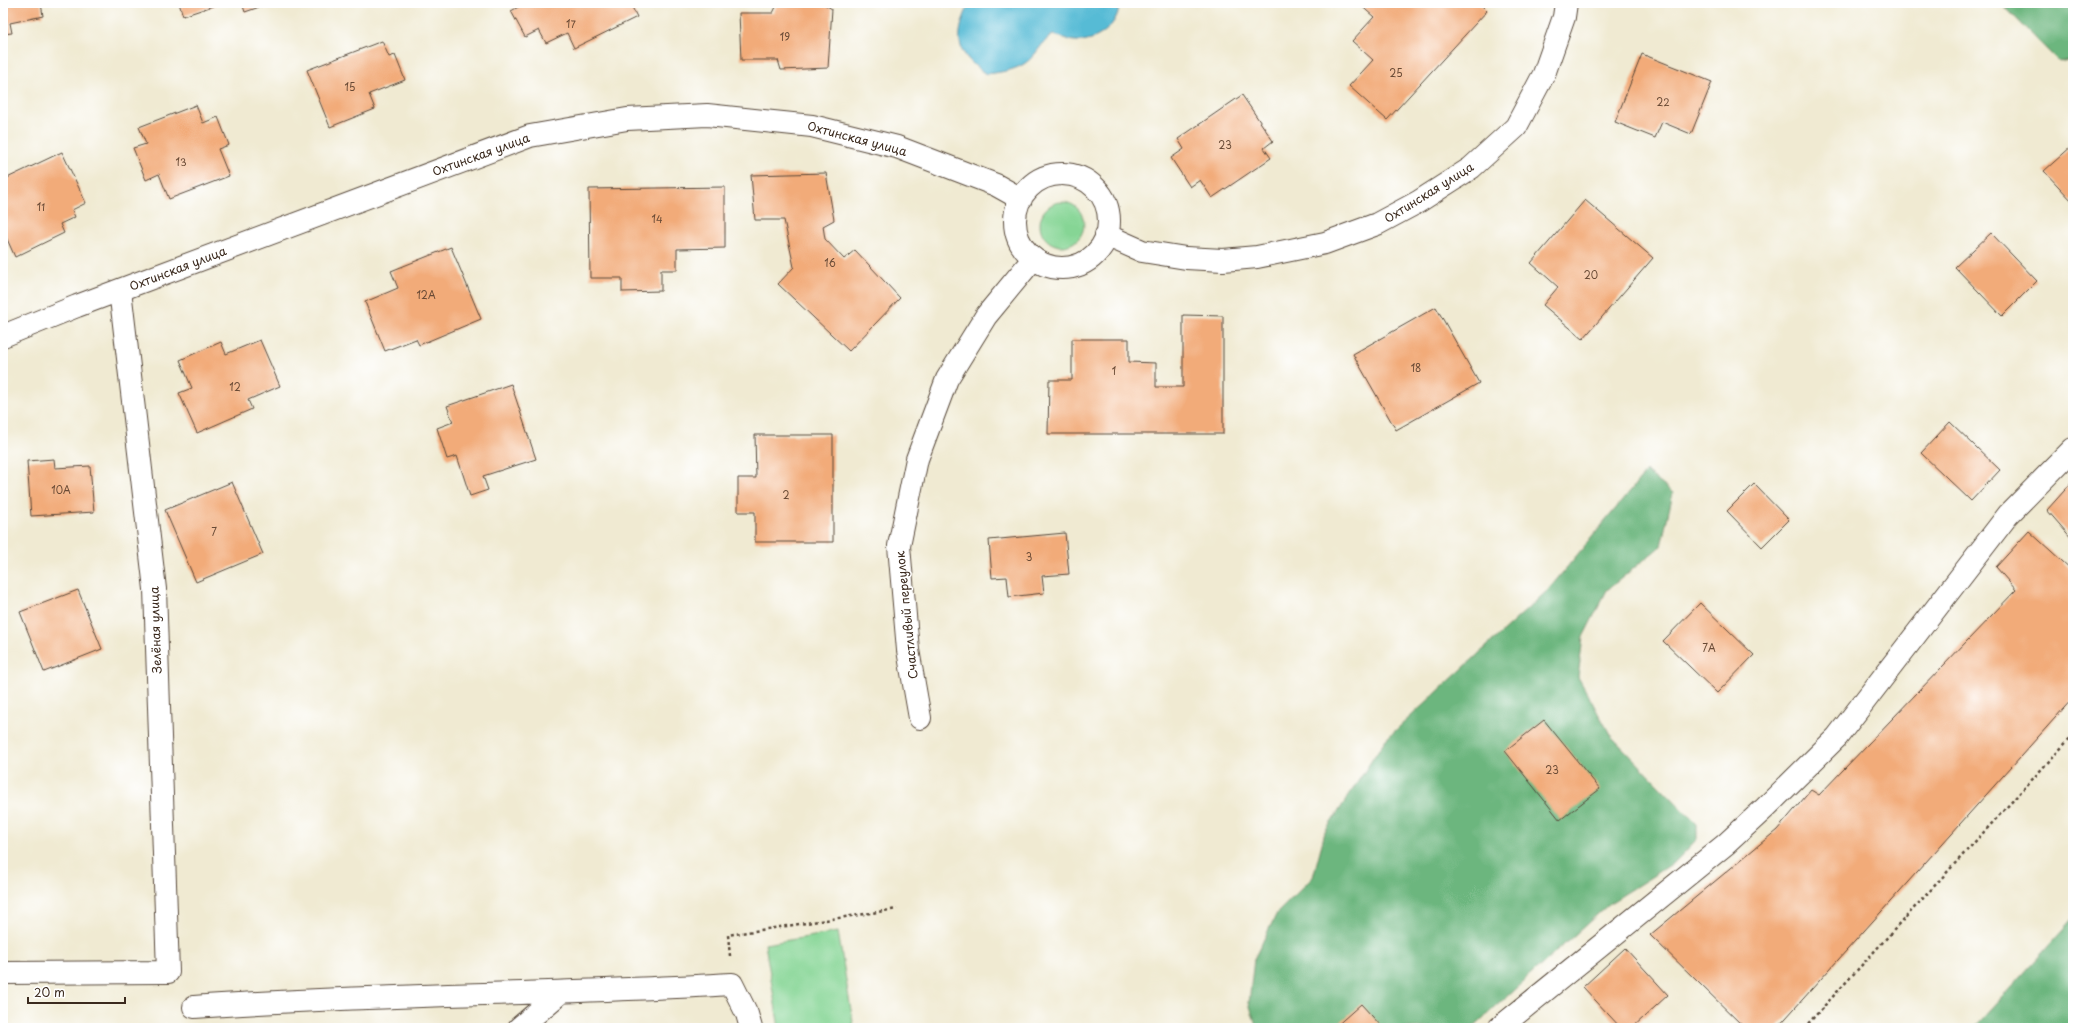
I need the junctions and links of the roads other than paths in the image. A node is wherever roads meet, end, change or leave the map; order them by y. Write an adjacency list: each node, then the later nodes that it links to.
1 (1566, 3): 3 (street, Охтинская улица)
2 (1021, 199): 3 (street); 4 (street); 5 (street, Охтинская улица)
3 (1106, 235): 4 (street)
4 (1033, 259): 8 (street, Счастливый переулок)
5 (120, 290): 6 (street, Охтинская улица); 9 (street, Зелёная улица)
6 (3, 336)
7 (2073, 449): 14 (street)
8 (920, 718)
9 (3, 973)
10 (560, 993): 11 (street); 12 (street); 13 (street)
11 (194, 1007)
12 (519, 1028)
13 (751, 1028)
14 (1499, 1028)

